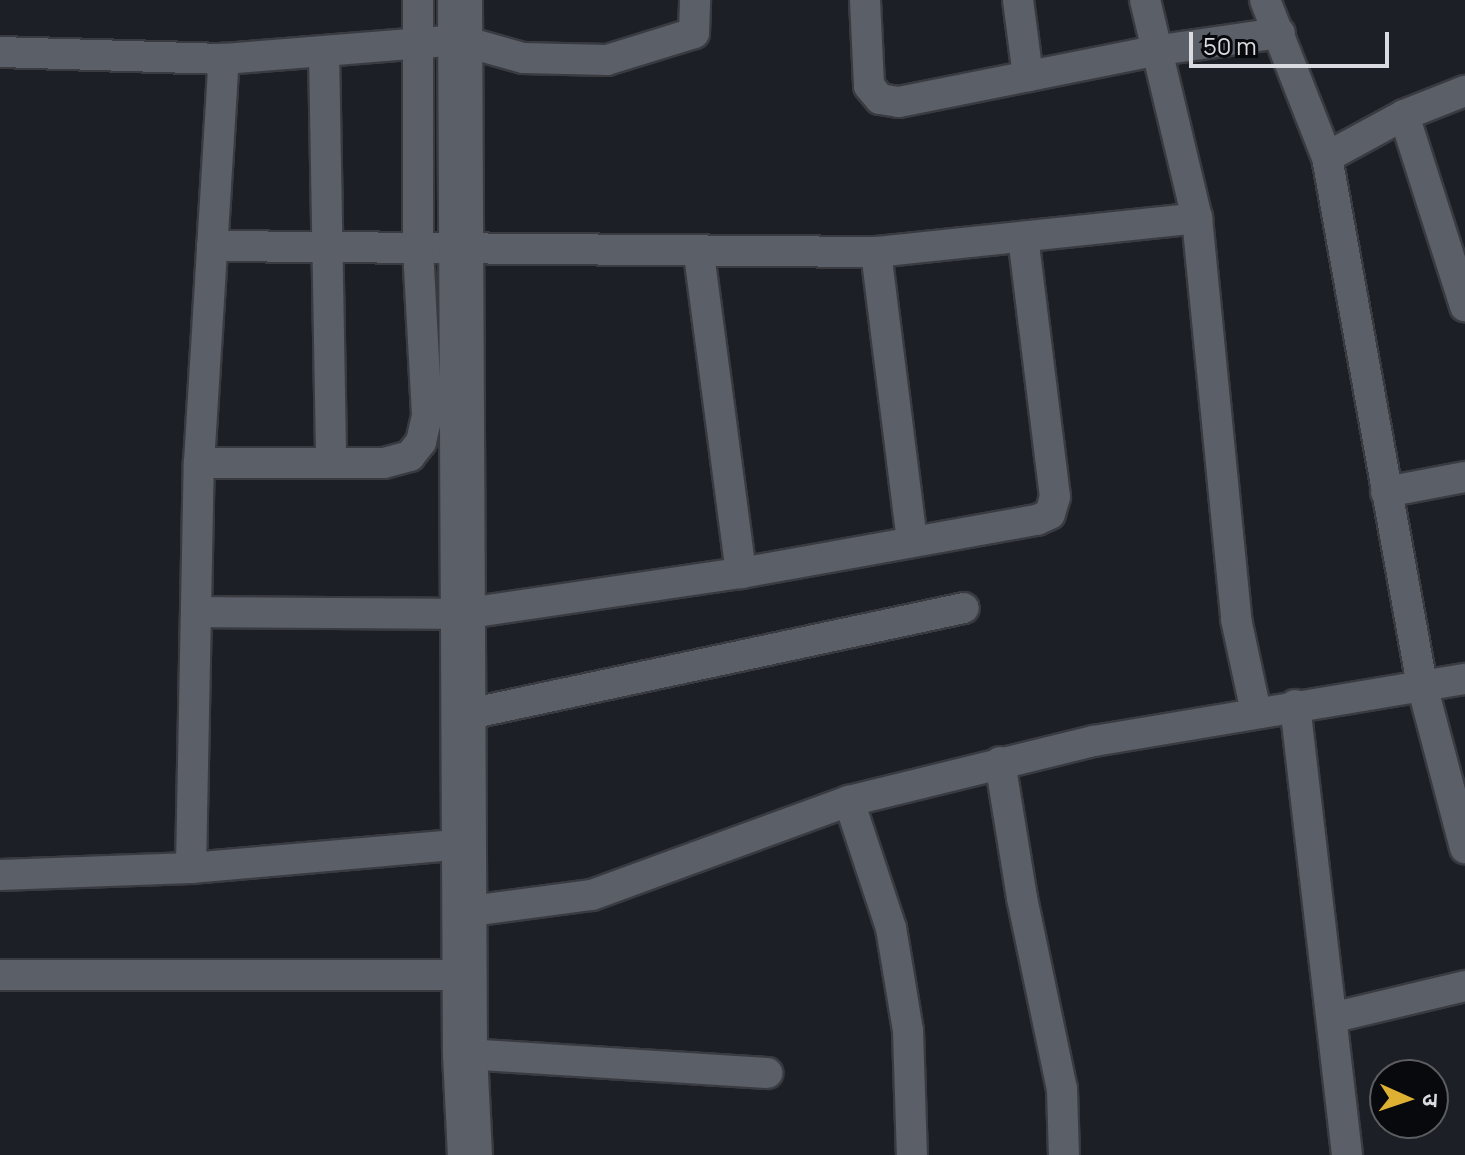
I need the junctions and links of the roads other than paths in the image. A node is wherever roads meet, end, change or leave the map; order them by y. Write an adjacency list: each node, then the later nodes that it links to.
1 (418, 0): 7 (street)
2 (695, 0): 7 (street)
3 (865, 0): 13 (street)
4 (1018, 0): 13 (street)
5 (1145, 0): 9 (street)
6 (1265, 0): 8 (street)
7 (446, 28): 10 (street); 21 (street)
8 (1280, 33): 9 (street); 16 (street)
9 (1160, 50): 13 (street); 17 (street)
10 (324, 51): 12 (street); 20 (street)
11 (0, 52): 12 (street)
12 (224, 59): 19 (street)
13 (1028, 76)
14 (1465, 91): 15 (street)
15 (1404, 115): 16 (street); 24 (street)
16 (1327, 157): 28 (street)
17 (1197, 218): 18 (street); 37 (street)
18 (1023, 237): 22 (street); 29 (street)
19 (212, 246): 20 (street); 25 (street)
20 (328, 248): 21 (street); 26 (street)
21 (439, 250): 23 (street); 26 (street); 33 (street)
22 (876, 252): 23 (street); 29 (street)
23 (699, 254): 30 (street)
24 (1465, 306)
25 (199, 463): 26 (street); 32 (street)
26 (331, 463)
27 (1465, 477): 28 (street)
28 (1386, 492): 35 (street)
29 (912, 540): 30 (street)
30 (741, 573): 33 (street)
31 (964, 608): 38 (street)
32 (200, 612): 33 (street); 43 (street)
33 (462, 614): 38 (street)
34 (1465, 679): 35 (street)
35 (1422, 685): 36 (street); 42 (street)
36 (1295, 705): 37 (street); 49 (street)
37 (1256, 712): 39 (street)
38 (464, 715): 41 (street)
39 (1000, 762): 40 (street); 54 (street)
40 (849, 801): 45 (street); 53 (street)
41 (464, 844): 43 (street); 45 (street)
42 (1465, 848)
43 (191, 868): 44 (street)
44 (0, 875)
45 (464, 912): 47 (street)
46 (0, 975): 47 (street)
47 (464, 975): 50 (street)
48 (1465, 986): 49 (street)
49 (1335, 1017): 55 (street)
50 (465, 1054): 51 (street); 52 (street)
51 (767, 1073)
52 (470, 1155)
53 (912, 1155)
54 (1064, 1155)
55 (1347, 1155)

